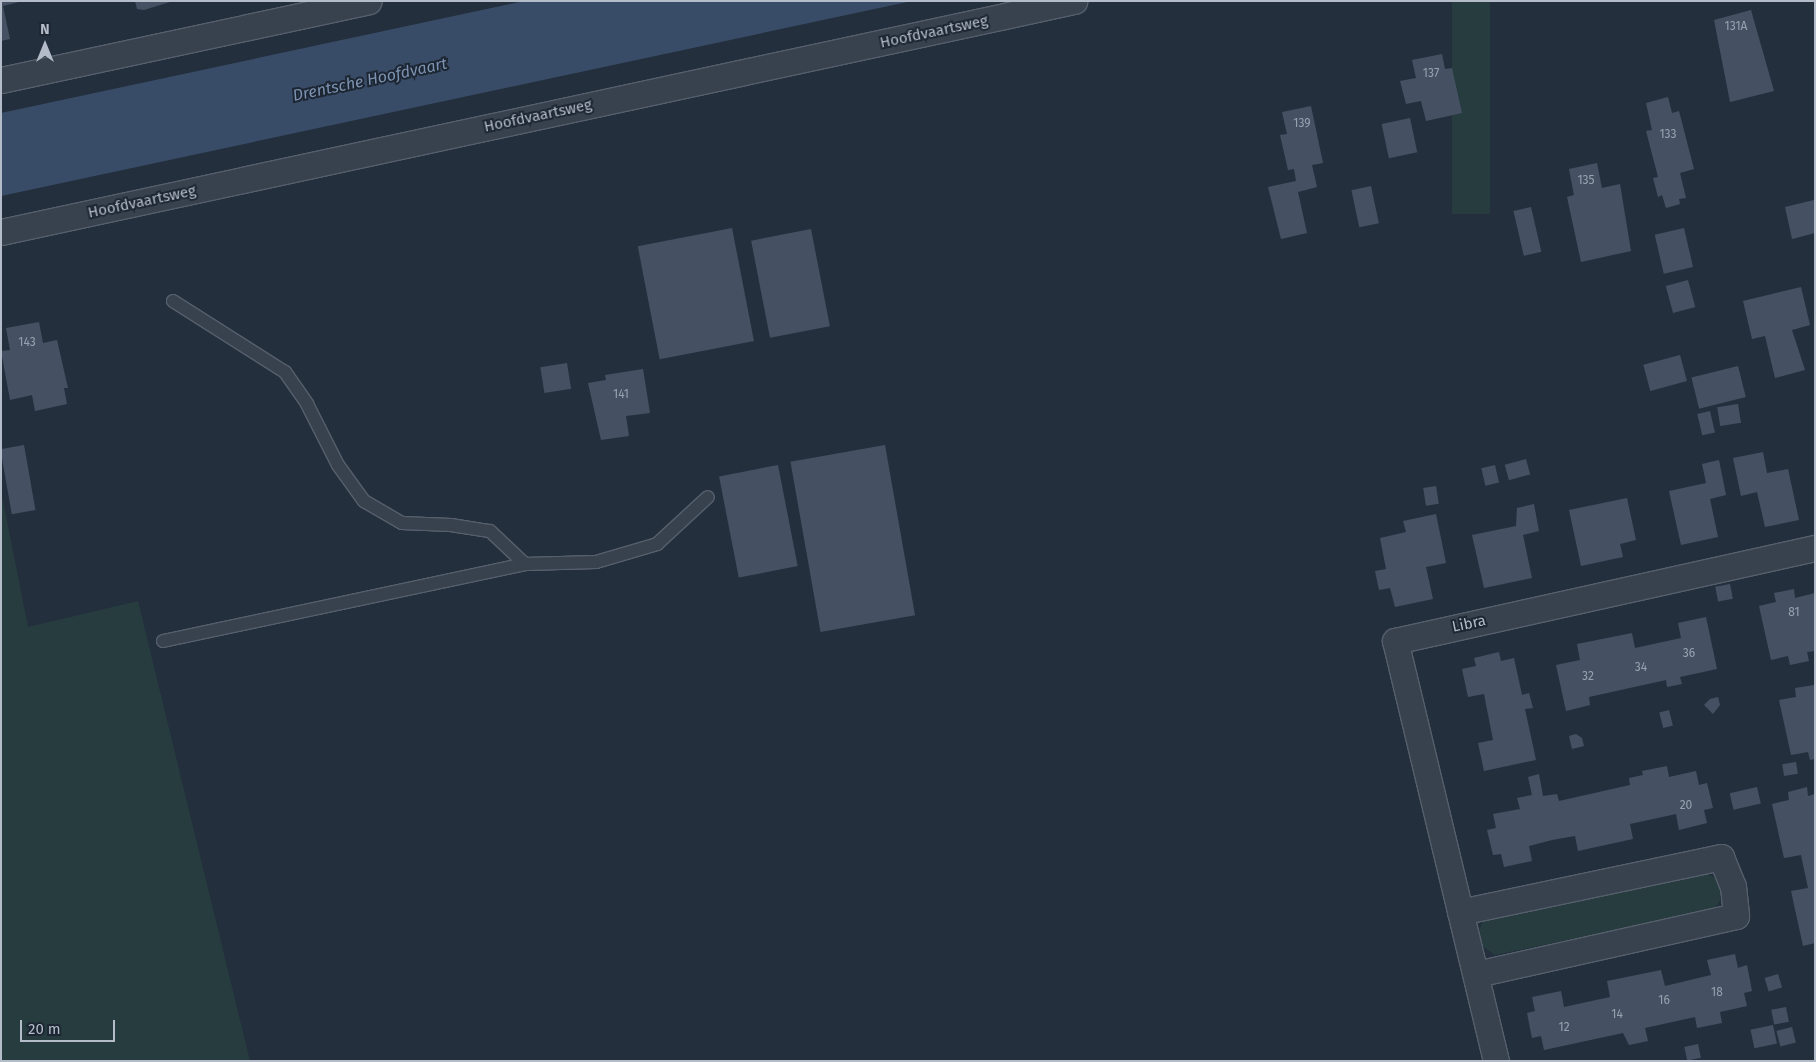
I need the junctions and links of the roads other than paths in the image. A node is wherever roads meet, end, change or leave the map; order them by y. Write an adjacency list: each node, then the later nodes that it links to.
1 (369, 1): 3 (street)
2 (1074, 1): 4 (street, Hoofdvaartsweg)
3 (1, 80)
4 (1, 232)
5 (173, 301): 8 (lane)
6 (708, 497): 8 (lane)
7 (1815, 548): 10 (street, Libra)
8 (525, 564): 9 (lane)
9 (163, 641)
10 (1460, 912): 11 (street, Libra); 11 (street)
11 (1476, 974): 12 (street, Libra)
12 (1496, 1061)

